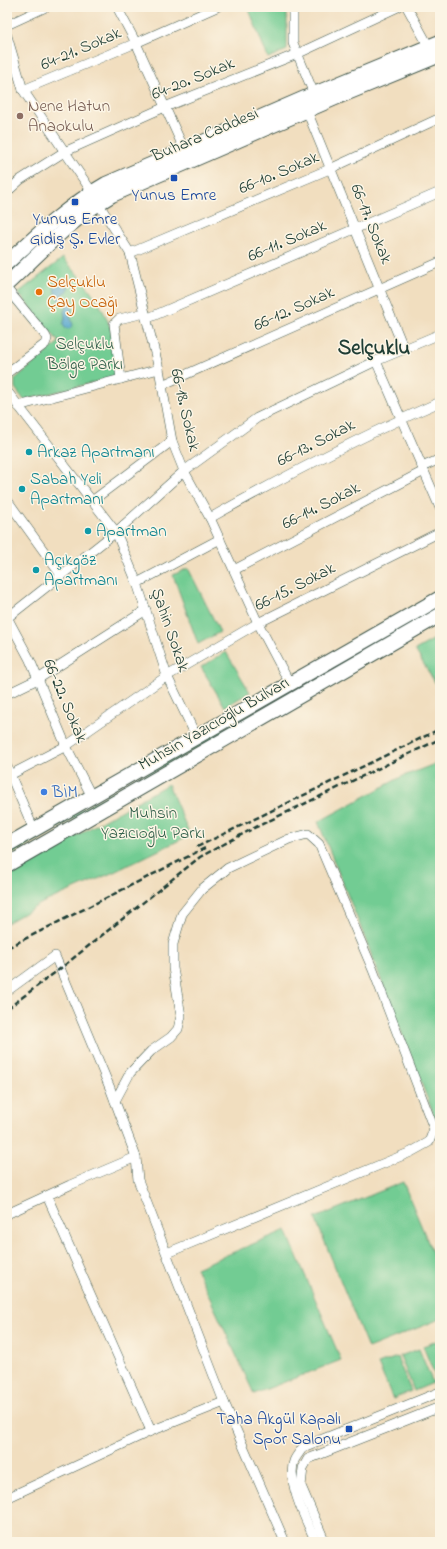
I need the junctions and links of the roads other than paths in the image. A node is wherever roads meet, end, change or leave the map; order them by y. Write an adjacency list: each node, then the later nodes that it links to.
1 (46, 7): 7 (street)
2 (117, 7): 9 (street)
3 (217, 7): 9 (street, 64-21. Sokak)
4 (293, 7): 11 (street)
5 (398, 7): 11 (street, 64-20. Sokak)
6 (407, 7): 10 (street)
7 (7, 25)
8 (7, 36): 12 (street, 66-18. Sokak)
9 (136, 43): 12 (street, 64-21. Sokak); 14 (street)
10 (436, 48): 13 (main road, Buhara Caddesi); 15 (main road, Buhara Caddesi)
11 (297, 54): 13 (street); 14 (street, 64-20. Sokak)
12 (23, 90): 18 (street, 66-18. Sokak)
13 (314, 94): 17 (main road, Buhara Caddesi)
14 (165, 107): 17 (street); 18 (street, 64-20. Sokak)
15 (307, 111): 19 (street, 66-17. Sokak); 24 (main road, Buhara Caddesi)
16 (440, 118): 19 (street, 66-10. Sokak)
17 (184, 150): 24 (main road, Buhara Caddesi)
18 (64, 152): 20 (street, 64-20. Sokak); 24 (street, 66-18. Sokak)
19 (332, 168): 25 (street, 66-17. Sokak); 26 (street, 66-10. Sokak)
20 (20, 180): 21 (street); 22 (street, 64-20. Sokak)
21 (7, 182)
22 (7, 192)
23 (440, 192): 25 (street, 66-11. Sokak)
24 (95, 197): 26 (street, 66-18. Sokak); 27 (main road, Buhara Caddesi); 29 (main road, Buhara Caddesi)
25 (356, 229): 30 (street, 66-17. Sokak); 32 (street, 66-11. Sokak)
26 (130, 253): 32 (street, 66-18. Sokak)
27 (9, 257)
28 (440, 262): 30 (street, 66-12. Sokak)
29 (7, 284)
30 (380, 288): 34 (street, 66-17. Sokak); 39 (street, 66-12. Sokak)
31 (7, 289): 37 (street)
32 (146, 316): 36 (street, 66-18. Sokak); 38 (street, 66-11. Sokak)
33 (440, 334): 34 (street)
34 (404, 349): 35 (street)
35 (376, 361): 43 (street); 47 (street)
36 (159, 369): 38 (street); 39 (street, 66-18. Sokak)
37 (7, 373)
38 (121, 379): 42 (street)
39 (162, 385): 44 (street, 66-18. Sokak)
40 (7, 391): 42 (street, Şahin Sokak)
41 (440, 402): 43 (street, 66-13. Sokak)
42 (18, 406): 49 (street, Şahin Sokak)
43 (401, 418): 46 (street); 51 (street, 66-13. Sokak)
44 (172, 441): 47 (street, 66-18. Sokak); 49 (street)
45 (440, 459): 46 (street, 66-14. Sokak)
46 (423, 469): 50 (street); 55 (street, 66-14. Sokak)
47 (184, 471): 51 (street, 66-18. Sokak); 52 (street)
48 (7, 500): 56 (street)
49 (92, 501): 52 (street, Şahin Sokak)
50 (440, 508)
51 (210, 518): 54 (street, 66-18. Sokak)
52 (116, 532): 56 (street); 57 (street, Şahin Sokak)
53 (440, 532): 62 (street, 66-15. Sokak)
54 (220, 539): 55 (street, 66-18. Sokak); 57 (street)
55 (234, 570): 62 (street, 66-18. Sokak)
56 (61, 574): 61 (street)
57 (137, 583): 59 (street, Şahin Sokak)
58 (440, 598): 65 (main road, Muhsin Yazıcıoğlu Bulvarı)
59 (146, 610): 63 (street, Şahin Sokak); 64 (street)
60 (440, 615): 73 (main road, Muhsin Yazıcıoğlu Bulvarı)
61 (7, 618): 64 (street, 66-22. Sokak)
62 (258, 623): 63 (street, 66-15. Sokak); 65 (street, 66-18. Sokak)
63 (167, 676): 67 (street, Şahin Sokak); 68 (street, 66-15. Sokak)
64 (38, 680): 66 (street); 68 (street, 66-22. Sokak)
65 (290, 684): 67 (main road, Muhsin Yazıcıoğlu Bulvarı)
66 (7, 694)
67 (197, 738): 70 (main road, Muhsin Yazıcıoğlu Bulvarı)
68 (66, 746): 69 (street, 66-15. Sokak); 70 (street, 66-22. Sokak)
69 (8, 771): 71 (street)
70 (92, 798): 71 (main road, Muhsin Yazıcıoğlu Bulvarı)
71 (34, 830): 72 (main road, Muhsin Yazıcıoğlu Bulvarı)
72 (7, 846)
73 (7, 865)
74 (7, 990): 75 (street)
75 (115, 1101): 76 (street); 79 (street)
76 (136, 1158): 77 (street); 79 (street)
77 (47, 1196): 78 (street); 83 (street)
78 (7, 1214)
79 (167, 1253): 81 (street)
80 (440, 1392): 86 (street)
81 (224, 1402): 83 (street); 85 (street)
82 (440, 1407): 87 (street)
83 (151, 1431): 84 (street)
84 (7, 1498)
85 (285, 1542)
86 (316, 1542)
87 (325, 1542)

